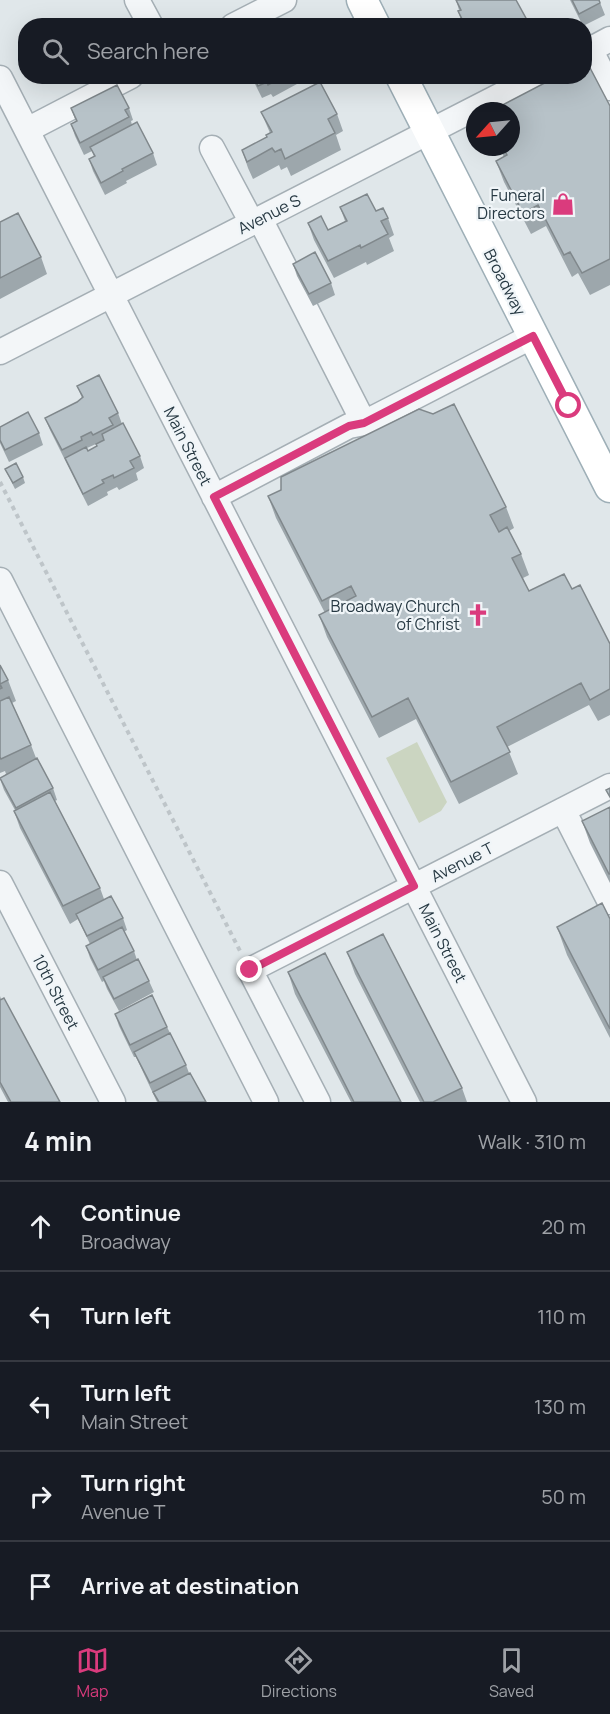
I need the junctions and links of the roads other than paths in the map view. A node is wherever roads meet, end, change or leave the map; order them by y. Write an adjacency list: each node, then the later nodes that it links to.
1 (137, 0): 4 (street)
2 (284, 0): 5 (street)
3 (362, 0): 6 (main road)
4 (147, 18)
5 (248, 18)
6 (371, 18)
7 (595, 47): 12 (street)
8 (0, 78): 13 (street, Main Street)
9 (116, 84): 13 (street)
10 (405, 84): 14 (main road, Broadway)
11 (522, 84): 14 (street, Avenue S)
12 (610, 88)
13 (27, 130): 17 (street, Main Street)
14 (429, 132): 16 (street, Avenue S); 18 (main road, Broadway)
15 (212, 148): 16 (street)
16 (256, 221): 17 (street, Avenue S); 20 (street)
17 (111, 295): 19 (street, Avenue S); 22 (street, Main Street)
18 (533, 336): 20 (street); 21 (main road, Broadway)
19 (0, 352)
20 (364, 423): 22 (street)
21 (610, 487)
22 (214, 497): 27 (street, Main Street)
23 (0, 580): 30 (street)
24 (610, 786): 25 (street, Avenue T)
25 (563, 810): 27 (street, Avenue T); 28 (street)
26 (0, 883): 29 (street, 10th Street)
27 (414, 886): 31 (street, Avenue T); 32 (street, Main Street)
28 (610, 902)
29 (113, 1102)
30 (266, 1102)
31 (318, 1102)
32 (524, 1102)

